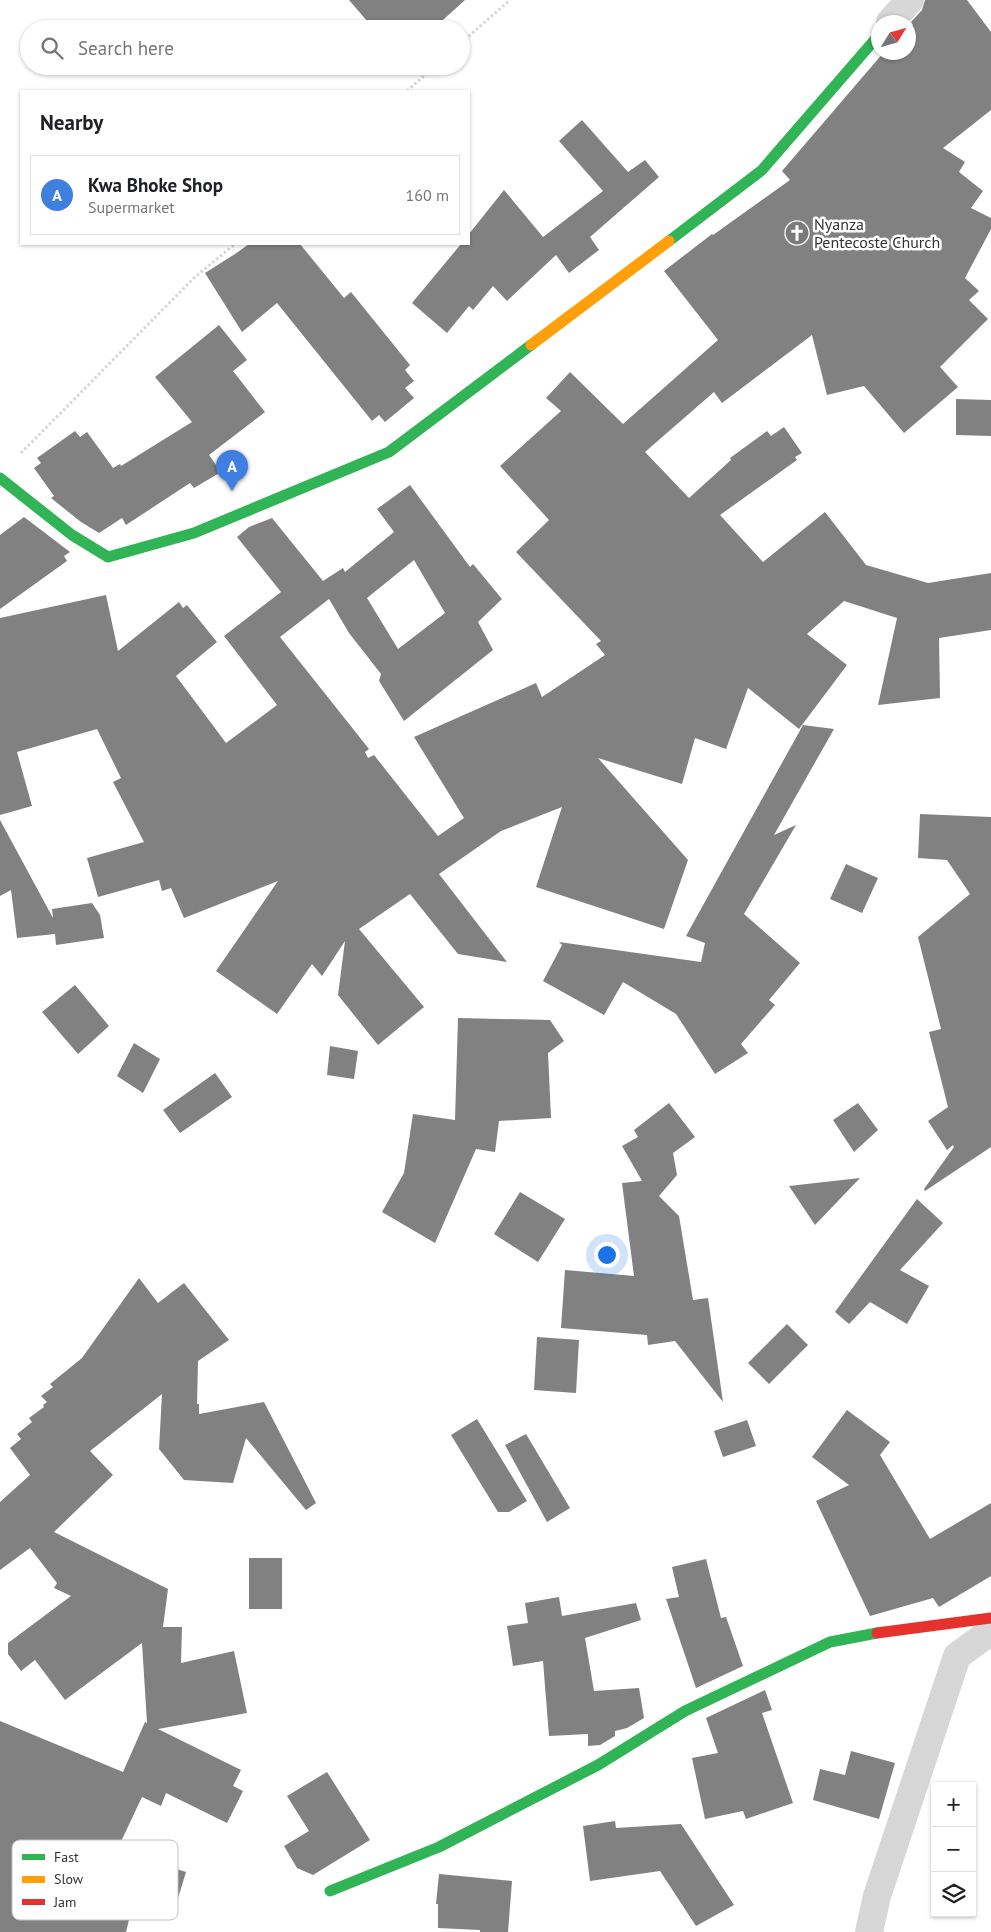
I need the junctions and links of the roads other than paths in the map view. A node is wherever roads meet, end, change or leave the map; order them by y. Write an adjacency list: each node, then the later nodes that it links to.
1 (910, 0): 2 (street)
2 (896, 15)
3 (871, 44): 4 (street)
4 (0, 478)
5 (991, 1618): 7 (street)
6 (991, 1631): 8 (street)
7 (330, 1892)
8 (869, 1932)

